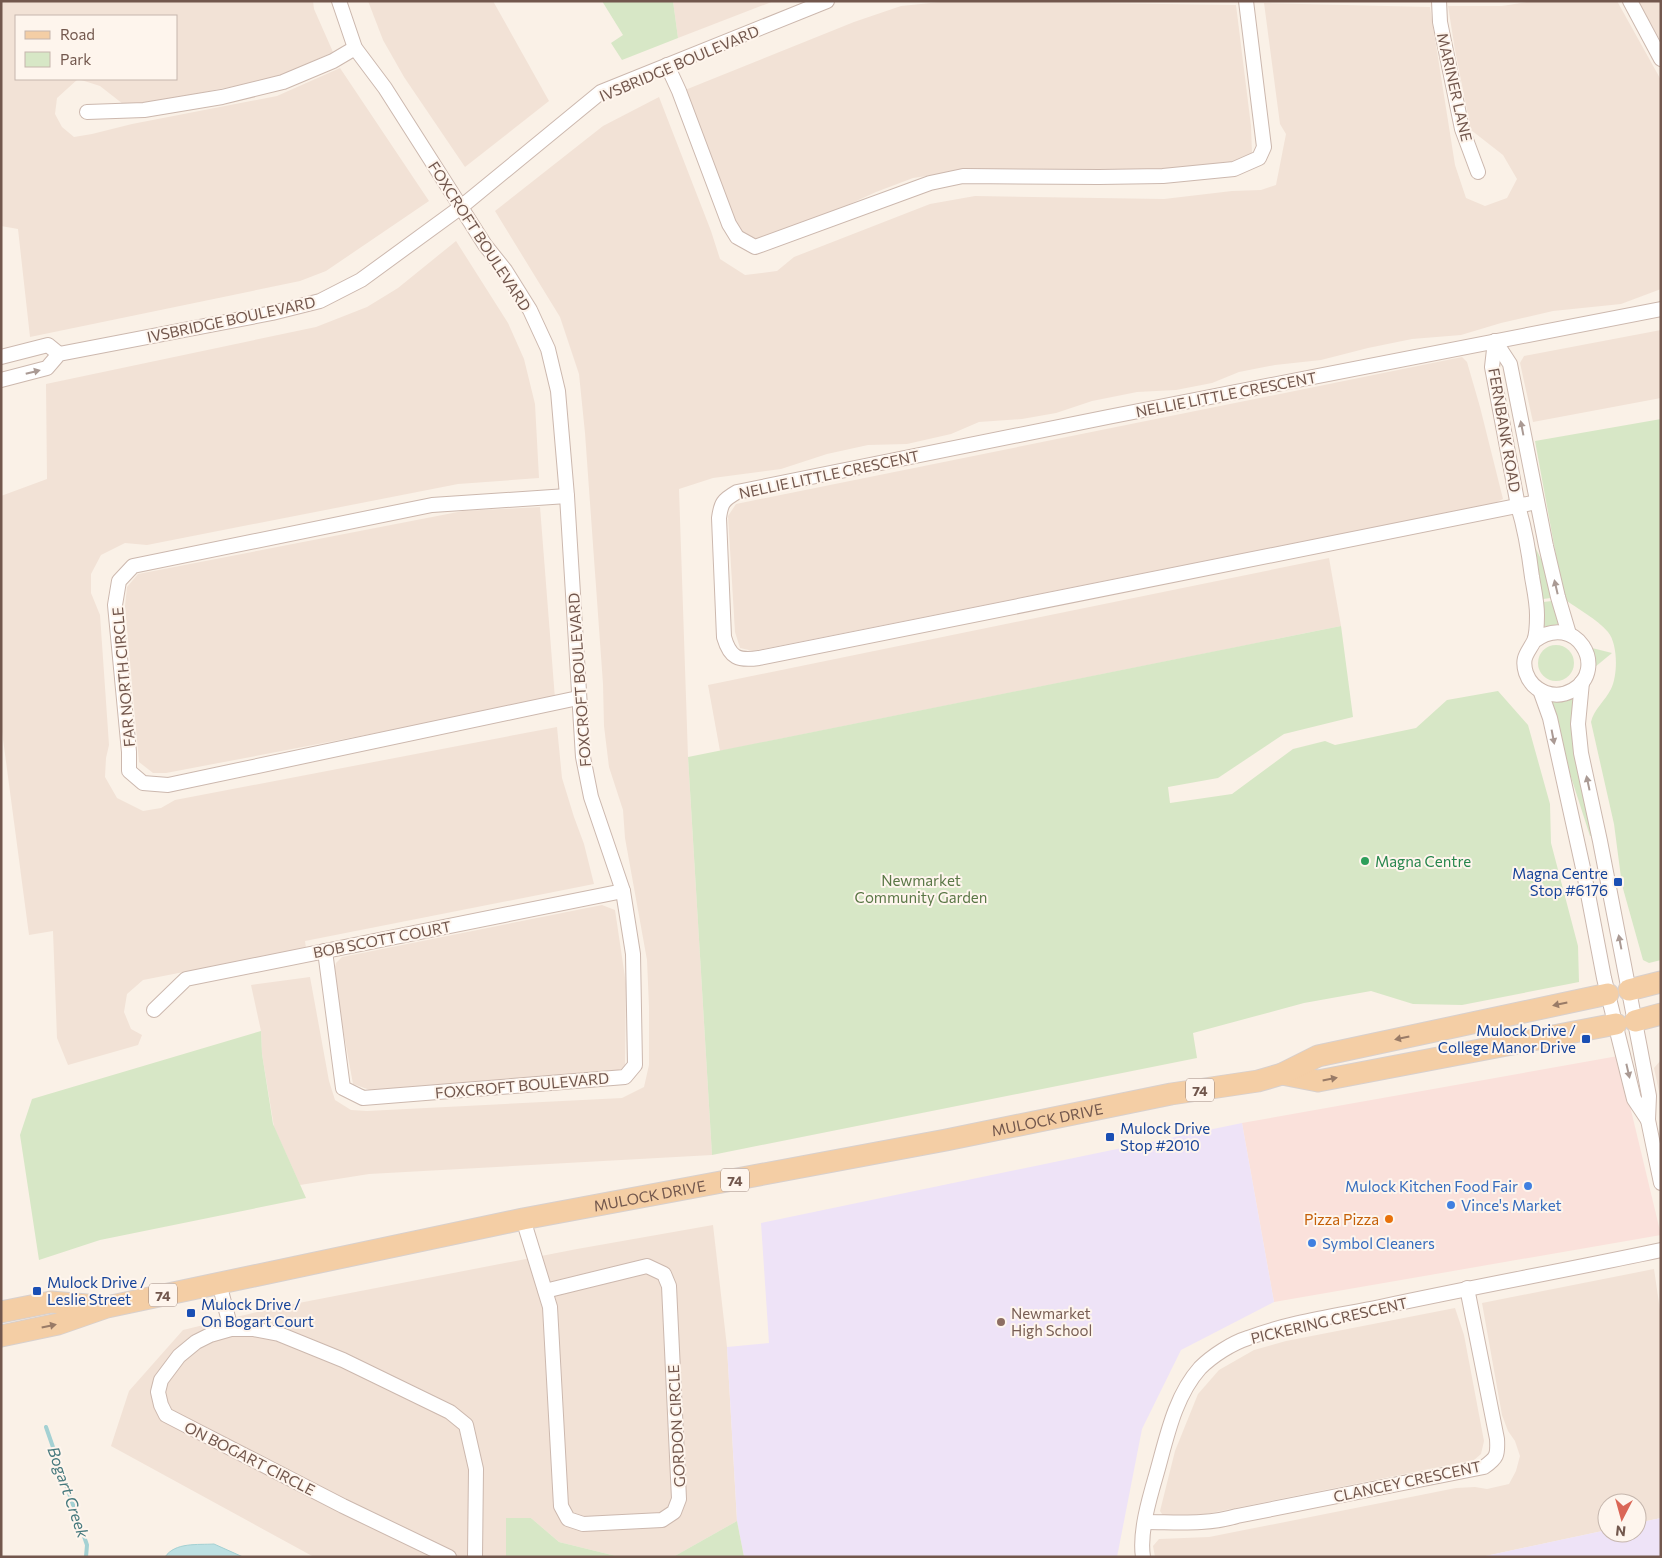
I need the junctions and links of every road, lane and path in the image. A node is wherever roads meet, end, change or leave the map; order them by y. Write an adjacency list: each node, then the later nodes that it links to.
1 (340, 1): 6 (street, FOXCROFT BOULEVARD)
2 (827, 1): 8 (street, IVSBRIDGE BOULEVARD)
3 (1246, 1): 8 (street)
4 (1439, 1): 10 (street, MARINER LANE)
5 (1630, 1): 7 (street)
6 (355, 48): 9 (street); 11 (street, FOXCROFT BOULEVARD)
7 (1661, 59)
8 (667, 65): 11 (street, IVSBRIDGE BOULEVARD)
9 (87, 112)
10 (1478, 172)
11 (461, 206): 14 (street, IVSBRIDGE BOULEVARD); 17 (street, FOXCROFT BOULEVARD)
12 (1661, 309): 13 (street, NELLIE LITTLE CRESCENT)
13 (1495, 341): 18 (street, FERNBANK ROAD, one-way to 13); 19 (street, FERNBANK ROAD); 19 (street, NELLIE LITTLE CRESCENT)
14 (59, 354): 15 (street, IVSBRIDGE BOULEVARD); 16 (street, IVSBRIDGE BOULEVARD, one-way to 14)
15 (1, 357)
16 (1, 380)
17 (567, 496): 24 (street, FOXCROFT BOULEVARD); 24 (street, FAR NORTH CIRCLE)
18 (1537, 502): 19 (street, NELLIE LITTLE CRESCENT); 20 (street, FERNBANK ROAD, one-way to 18)
19 (1518, 506): 21 (street, FERNBANK ROAD)
20 (1569, 634): 21 (street); 22 (street)
21 (1534, 641): 23 (street)
22 (1582, 682): 23 (street); 28 (street, one-way to 22)
23 (1540, 690): 29 (street, one-way to 29)
24 (578, 698): 25 (street, FOXCROFT BOULEVARD)
25 (622, 891): 26 (street, BOB SCOTT COURT); 26 (street, FOXCROFT BOULEVARD)
26 (325, 951): 30 (street, BOB SCOTT COURT)
27 (1661, 982): 28 (main road)
28 (1629, 990): 32 (street)
29 (1608, 994): 32 (street); 33 (main road, MULOCK DRIVE / 74, one-way to 33)
30 (154, 1010)
31 (1661, 1014): 32 (main road, MULOCK DRIVE / 74)
32 (1625, 1022): 33 (main road, MULOCK DRIVE / 74, one-way to 32); 34 (street); 34 (street, one-way to 34)
33 (1282, 1074): 36 (main road, MULOCK DRIVE / 74)
34 (1648, 1120): 35 (street)
35 (1661, 1183)
36 (523, 1220): 38 (main road, MULOCK DRIVE / 74); 40 (street, GORDON CIRCLE)
37 (1661, 1250): 39 (street, PICKERING CRESCENT)
38 (219, 1283): 41 (main road, MULOCK DRIVE / 74); 43 (street)
39 (1468, 1288): 45 (street, PICKERING CRESCENT); 45 (street, CLANCEY CRESCENT)
40 (545, 1291): 40 (street, GORDON CIRCLE)
41 (107, 1307): 42 (main road, MULOCK DRIVE / 74); 44 (main road, MULOCK DRIVE / 74, one-way to 41)
42 (1, 1312)
43 (231, 1329): 46 (street, ON BOGART CIRCLE); 47 (street, ON BOGART CIRCLE)
44 (1, 1336)
45 (1145, 1522): 48 (street, PICKERING CRESCENT)
46 (449, 1557)
47 (475, 1557)
48 (1143, 1557)

